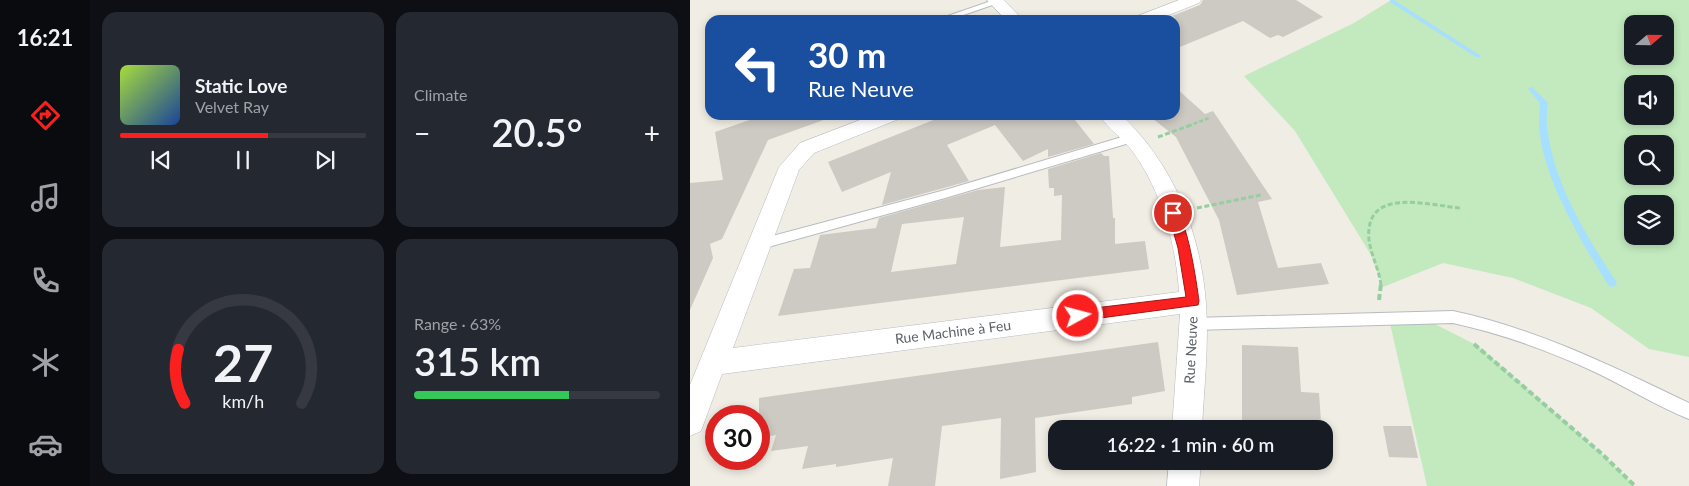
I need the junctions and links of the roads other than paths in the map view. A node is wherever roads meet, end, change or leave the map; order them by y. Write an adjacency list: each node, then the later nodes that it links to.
1 (1193, 0): 5 (street)
2 (996, 1): 3 (lane); 4 (street)
3 (955, 15)
4 (1010, 15)
5 (1154, 15)
6 (878, 120): 10 (street)
7 (1115, 120): 8 (street)
8 (1136, 141): 9 (street); 10 (lane)
9 (1173, 213): 11 (street, Rue Neuve)
10 (761, 244): 12 (street)
11 (1193, 312): 12 (street, Rue Machine à Feu); 13 (lane); 14 (street, Rue Neuve)
12 (712, 363): 15 (street)
13 (1689, 411)
14 (1187, 420)
15 (690, 421)
16 (1184, 470): 17 (street)
17 (1183, 486)

